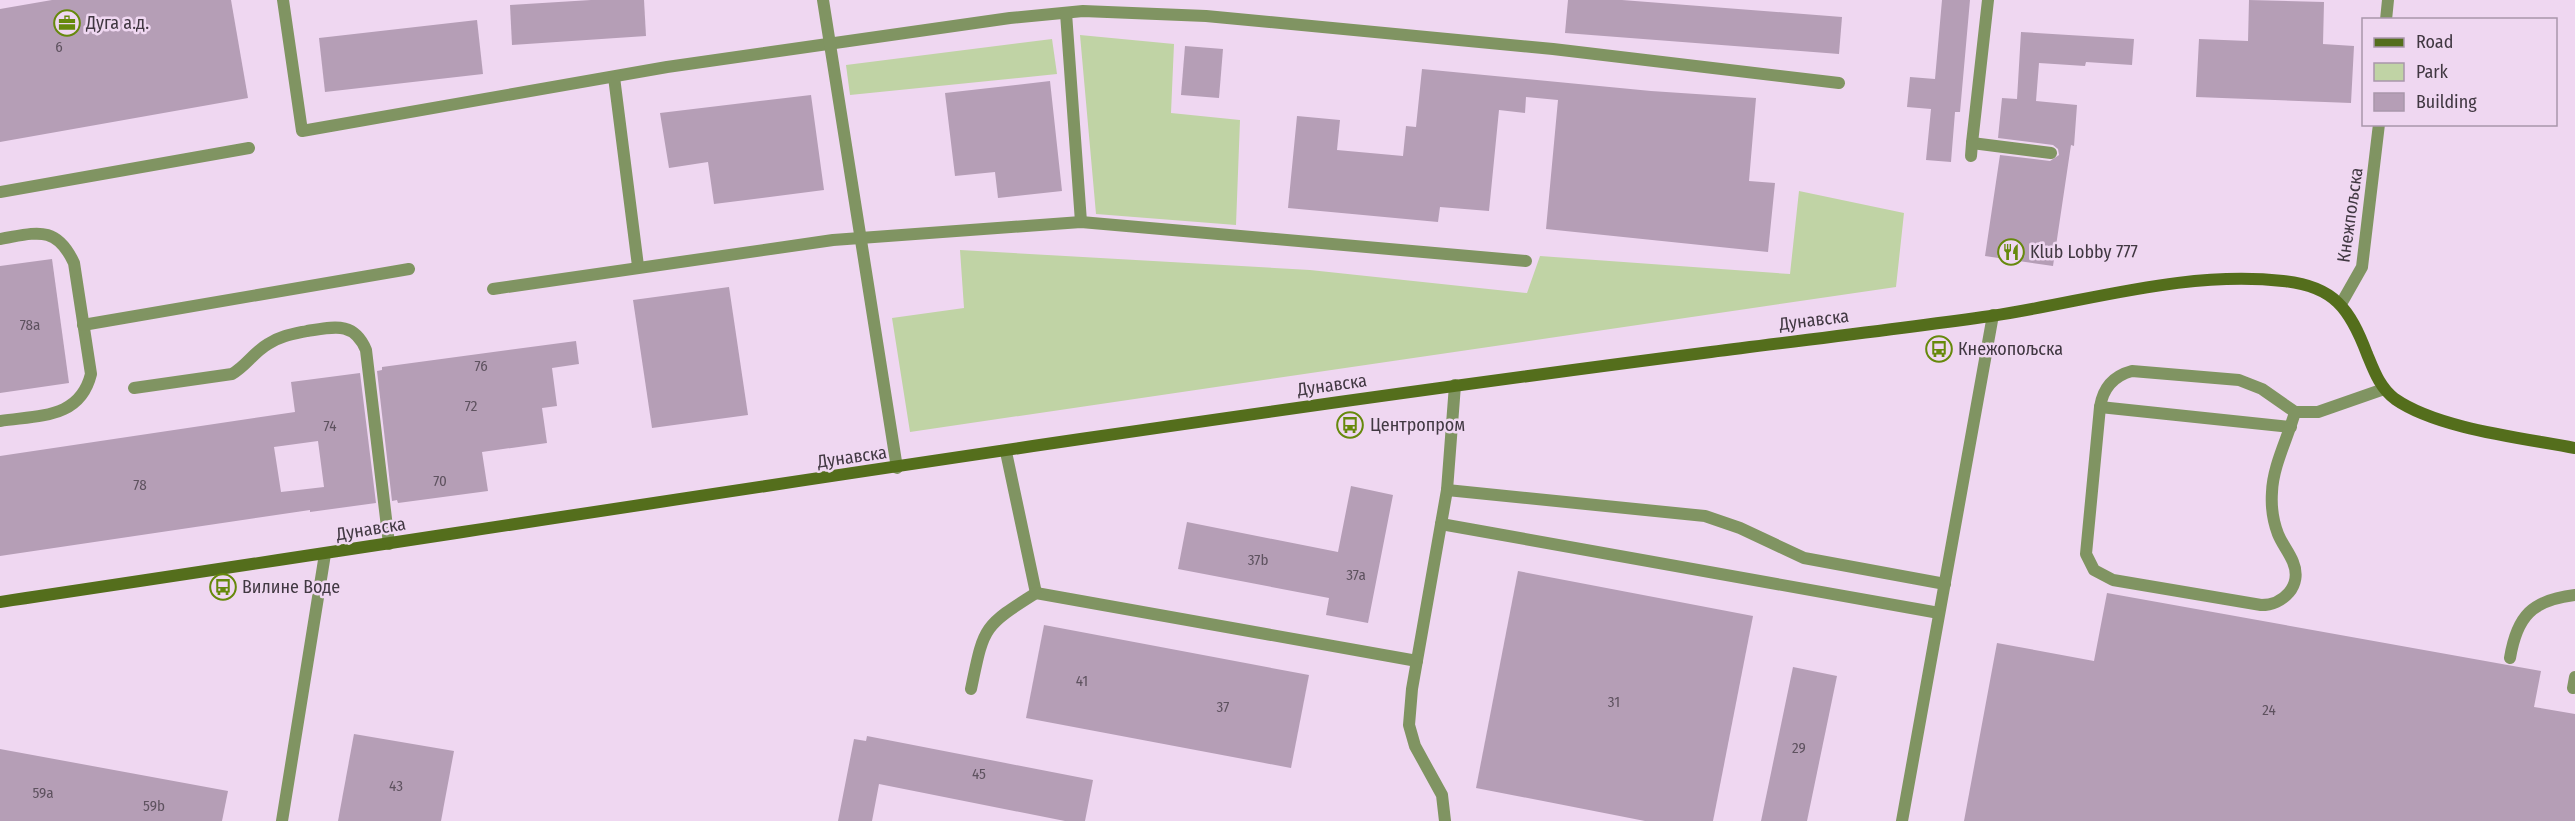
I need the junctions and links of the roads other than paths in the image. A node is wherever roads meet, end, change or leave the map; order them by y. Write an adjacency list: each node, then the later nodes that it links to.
1 (282, 0): 8 (street)
2 (823, 0): 7 (street)
3 (1988, 0): 12 (street)
4 (2388, 0): 6 (street)
5 (1066, 13): 7 (street); 9 (street); 14 (street)
6 (2386, 18)
7 (828, 44): 8 (street); 15 (street)
8 (614, 76): 18 (street)
9 (1839, 84)
10 (2379, 126): 21 (street, Кнежпољска)
11 (249, 148): 13 (street)
12 (2051, 153)
13 (0, 192)
14 (1081, 222): 15 (street); 17 (street)
15 (859, 238): 18 (street); 33 (street)
16 (0, 239): 23 (street)
17 (1526, 261)
18 (638, 266): 20 (street)
19 (409, 269): 23 (street)
20 (493, 289)
21 (2342, 304): 22 (main road, Дунавска); 26 (main road)
22 (1993, 315): 24 (main road, Дунавска); 38 (street)
23 (83, 325): 29 (street)
24 (1455, 385): 32 (main road, Дунавска); 34 (street)
25 (134, 388): 36 (street)
26 (2384, 389): 28 (street); 31 (main road)
27 (2100, 407): 28 (street); 30 (street); 30 (street)
28 (2295, 412): 30 (street)
29 (0, 421)
30 (2291, 427)
31 (2575, 448)
32 (1006, 452): 33 (main road, Дунавска); 39 (street)
33 (897, 468): 36 (main road, Дунавска)
34 (1447, 490): 35 (street); 38 (street)
35 (1441, 524): 42 (street); 44 (street)
36 (389, 544): 37 (main road, Дунавска)
37 (325, 554): 41 (main road, Дунавска); 46 (street, Дунавска)
38 (1945, 584): 42 (street)
39 (1036, 593): 44 (street); 45 (street)
40 (2575, 595): 43 (street)
41 (0, 602)
42 (1939, 614): 48 (street)
43 (2510, 658)
44 (1417, 661): 47 (street)
45 (971, 689)
46 (282, 821)
47 (1444, 821)
48 (1902, 821)

